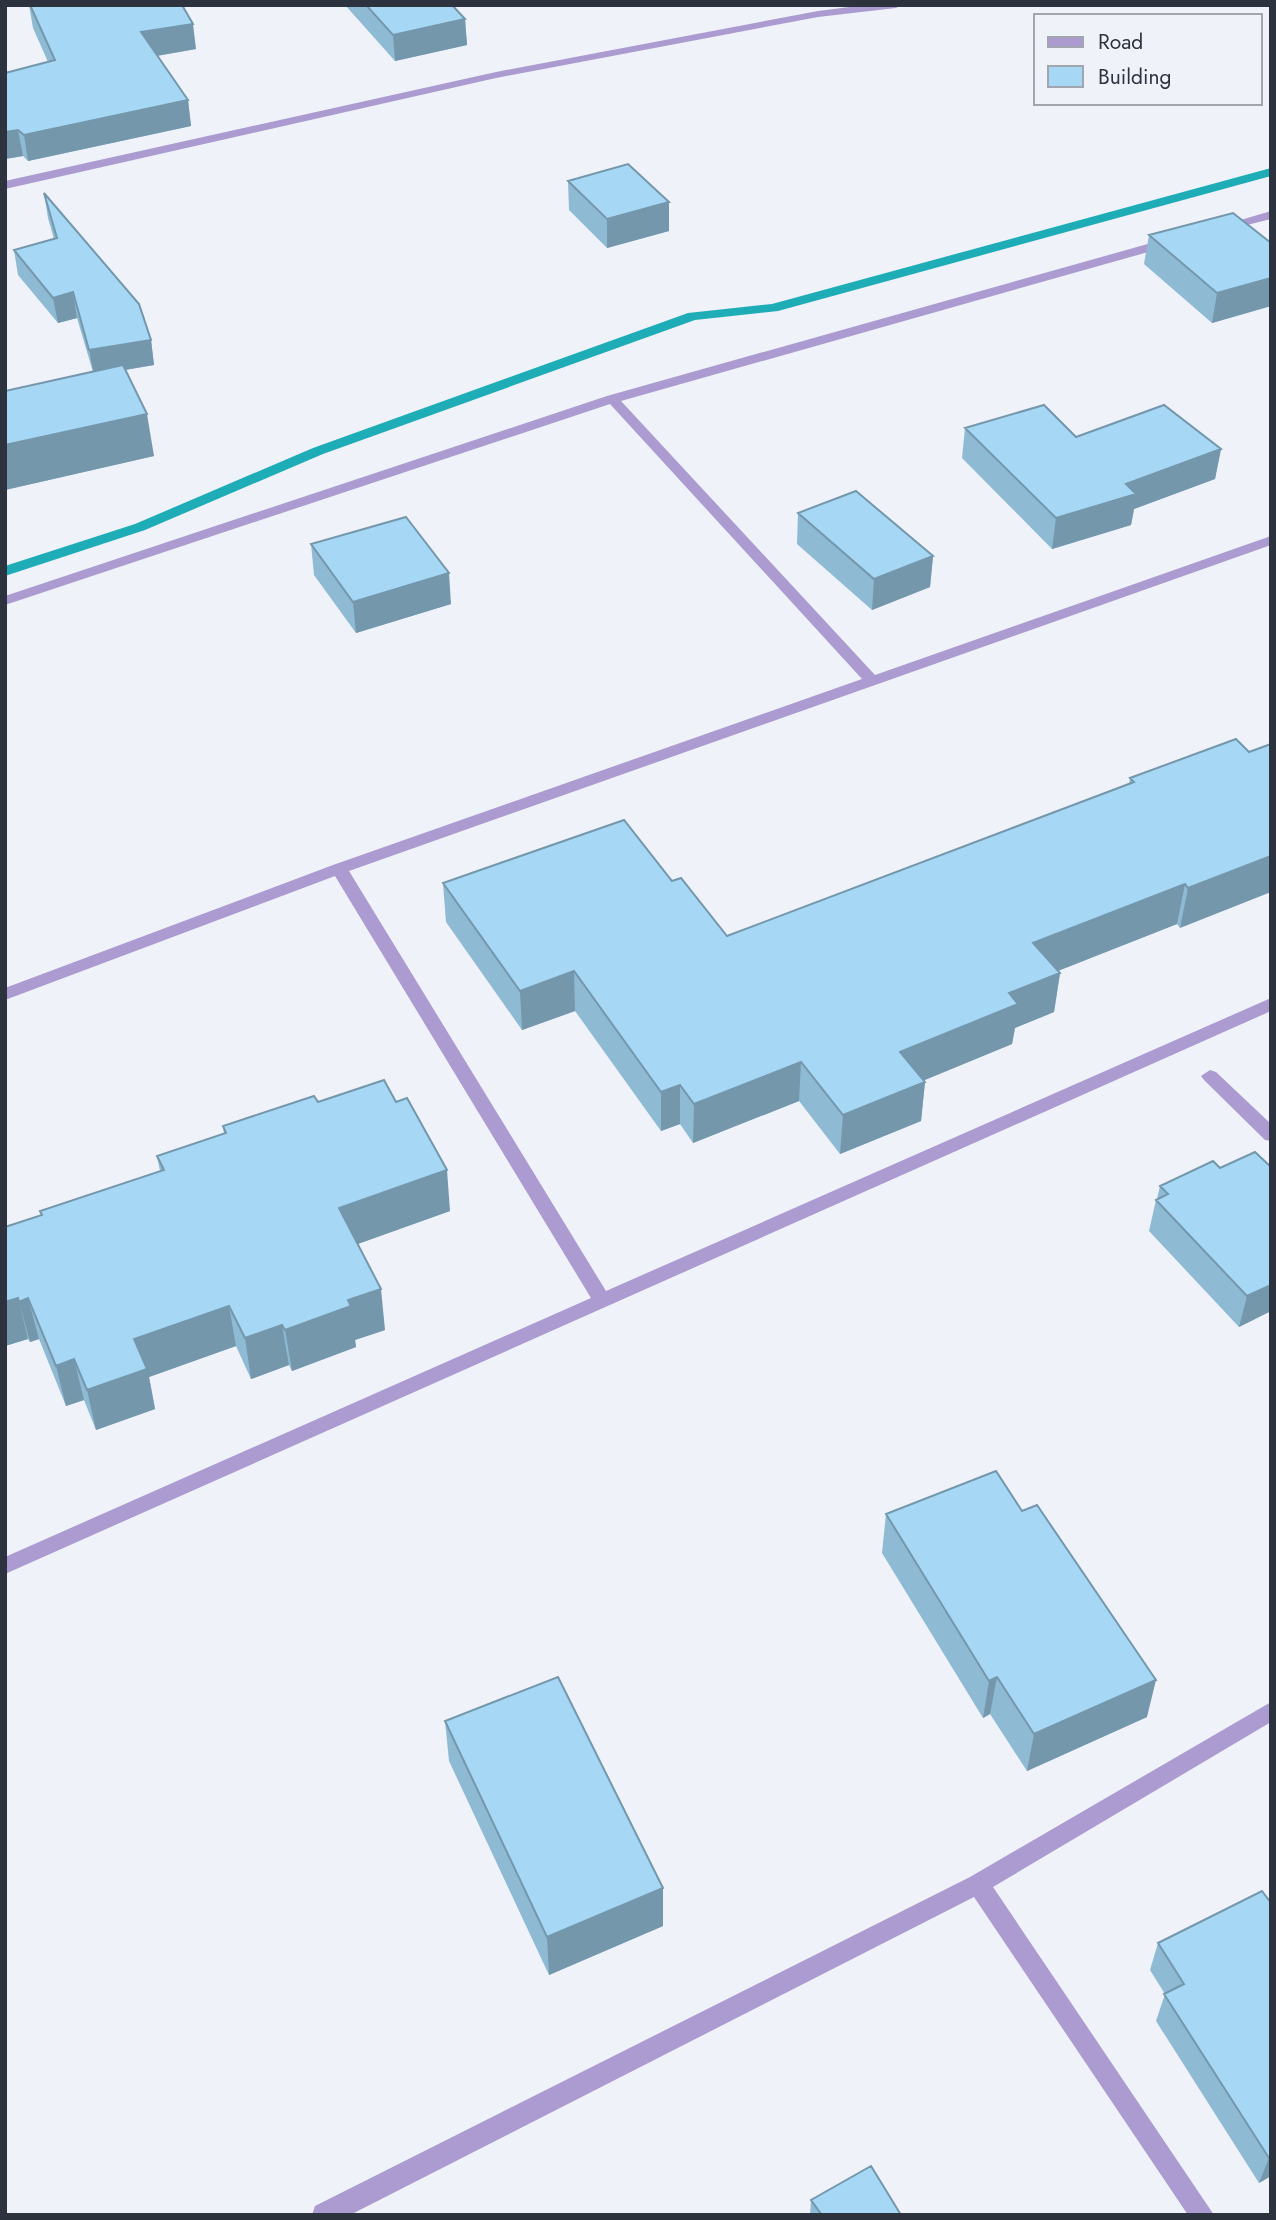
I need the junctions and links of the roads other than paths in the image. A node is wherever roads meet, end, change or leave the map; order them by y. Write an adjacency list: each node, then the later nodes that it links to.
1 (896, 5): 2 (street)
2 (5, 185)
3 (1271, 215): 4 (street)
4 (1211, 230)
5 (1185, 237): 6 (street)
6 (612, 399): 8 (street); 9 (street)
7 (1271, 540): 9 (street)
8 (5, 601)
9 (872, 681): 10 (street)
10 (339, 869): 11 (street); 15 (street)
11 (5, 994)
12 (1271, 1004): 15 (street)
13 (1210, 1076): 14 (street)
14 (1271, 1135)
15 (603, 1302): 16 (street)
16 (5, 1566)
17 (1271, 1711): 18 (street)
18 (978, 1884): 19 (street); 20 (street)
19 (324, 2215)
20 (1202, 2215)

